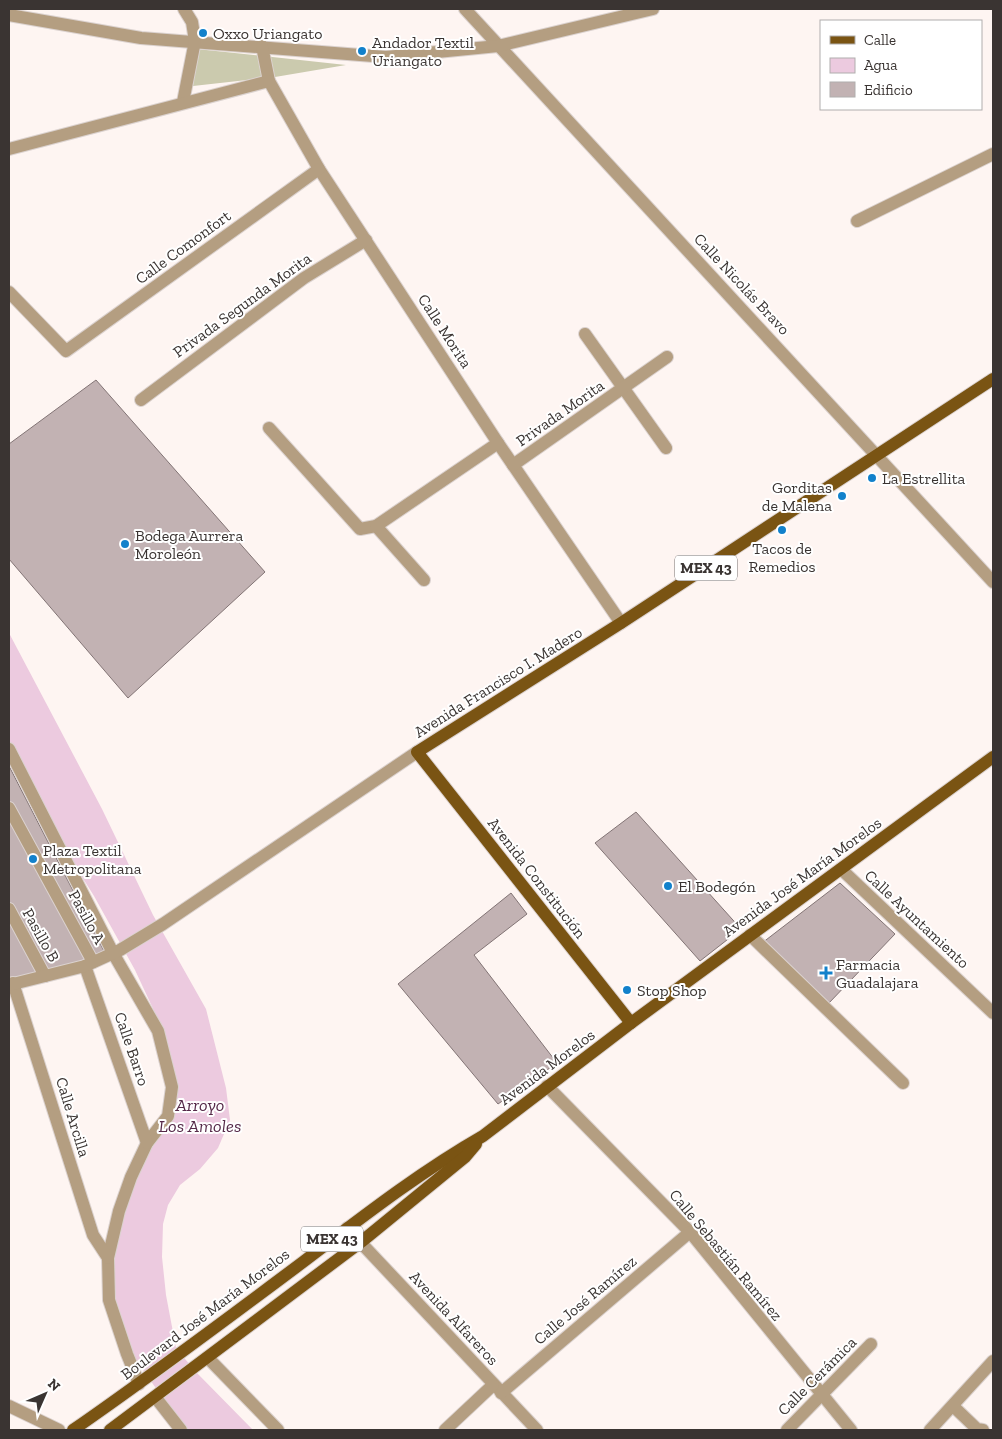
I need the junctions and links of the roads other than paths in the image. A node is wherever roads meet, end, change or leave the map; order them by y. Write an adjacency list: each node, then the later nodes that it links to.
1 (184, 9): 5 (street)
2 (465, 9): 7 (street, Calle Nicolás Bravo)
3 (653, 9): 7 (street)
4 (9, 15): 5 (street)
5 (195, 41): 6 (street); 9 (street)
6 (262, 46): 7 (street); 8 (street, Calle Morita)
7 (498, 46): 24 (street, Calle Nicolás Bravo)
8 (269, 80): 9 (street); 12 (street, Calle Morita)
9 (183, 102): 10 (street)
10 (9, 148)
11 (993, 154): 13 (street)
12 (319, 169): 14 (street, Calle Morita); 15 (street, Calle Comonfort)
13 (857, 221)
14 (366, 240): 20 (street, Privada Segunda Morita); 22 (street, Calle Morita)
15 (9, 292)
16 (585, 334): 19 (street, Privada Morita)
17 (667, 357): 19 (street, Privada Morita)
18 (993, 380): 24 (main road, Avenida Francisco I. Madero / MEX 43)
19 (624, 388): 23 (street, Privada Morita); 25 (street, Privada Morita)
20 (141, 400)
21 (269, 428): 26 (street)
22 (498, 443): 25 (street, Calle Morita); 26 (street)
23 (666, 448)
24 (878, 456): 28 (street, Calle Nicolás Bravo); 29 (main road, Avenida Francisco I. Madero / MEX 43)
25 (513, 465): 29 (street, Calle Morita)
26 (376, 526): 27 (street)
27 (424, 580)
28 (993, 582)
29 (621, 623): 31 (main road, Avenida Francisco I. Madero / MEX 43)
30 (9, 749): 37 (street)
31 (417, 752): 37 (street, Avenida Francisco I. Madero); 42 (main road, Avenida Constitución)
32 (993, 757): 34 (main road, Avenida José María Morelos / MEX 43)
33 (9, 808): 38 (street, Pasillo A)
34 (841, 869): 36 (main road, Avenida José María Morelos / MEX 43); 41 (street, Calle Ayuntamiento)
35 (9, 909): 39 (street, Pasillo B)
36 (750, 935): 42 (main road, Avenida José María Morelos / MEX 43); 43 (street)
37 (116, 952): 38 (street, Avenida Francisco I. Madero); 46 (street)
38 (89, 964): 39 (street, Avenida Francisco I. Madero); 46 (street, Calle Barro)
39 (45, 976): 40 (street, Avenida Francisco I. Madero)
40 (11, 984): 50 (street, Calle Arcilla)
41 (993, 1013)
42 (631, 1023): 44 (main road, Avenida Morelos / MEX 43)
43 (904, 1084)
44 (548, 1086): 45 (main road, Avenida Morelos / MEX 43); 48 (street, Calle Sebastián Ramírez)
45 (483, 1136): 47 (main road, Boulevard José María Morelos / MEX 43); 49 (main road, MEX 43)
46 (147, 1143): 50 (street)
47 (348, 1228): 49 (street, Avenida Alfareros); 54 (main road, Boulevard José María Morelos / MEX 43)
48 (690, 1232): 55 (street, Calle José Ramírez); 56 (street, Calle Sebastián Ramírez)
49 (361, 1242): 52 (main road, MEX 43); 55 (street, Avenida Alfareros)
50 (108, 1258): 54 (street)
51 (871, 1344): 56 (street, Calle Cerámica)
52 (203, 1361): 57 (main road, MEX 43); 64 (street)
53 (993, 1361): 59 (street)
54 (143, 1381): 61 (main road, Boulevard José María Morelos / MEX 43)
55 (497, 1389): 65 (street, Calle José Ramírez); 66 (street, Avenida Alfareros)
56 (822, 1395): 67 (street, Calle Cerámica); 68 (street, Calle Sebastián Ramírez)
57 (158, 1396): 62 (main road, MEX 43); 63 (street)
58 (9, 1406): 60 (street)
59 (953, 1406): 69 (street); 70 (street)
60 (59, 1430)
61 (73, 1430)
62 (110, 1430)
63 (181, 1430)
64 (278, 1430)
65 (444, 1430)
66 (537, 1430)
67 (786, 1430)
68 (851, 1430)
69 (930, 1430)
70 (983, 1430)

